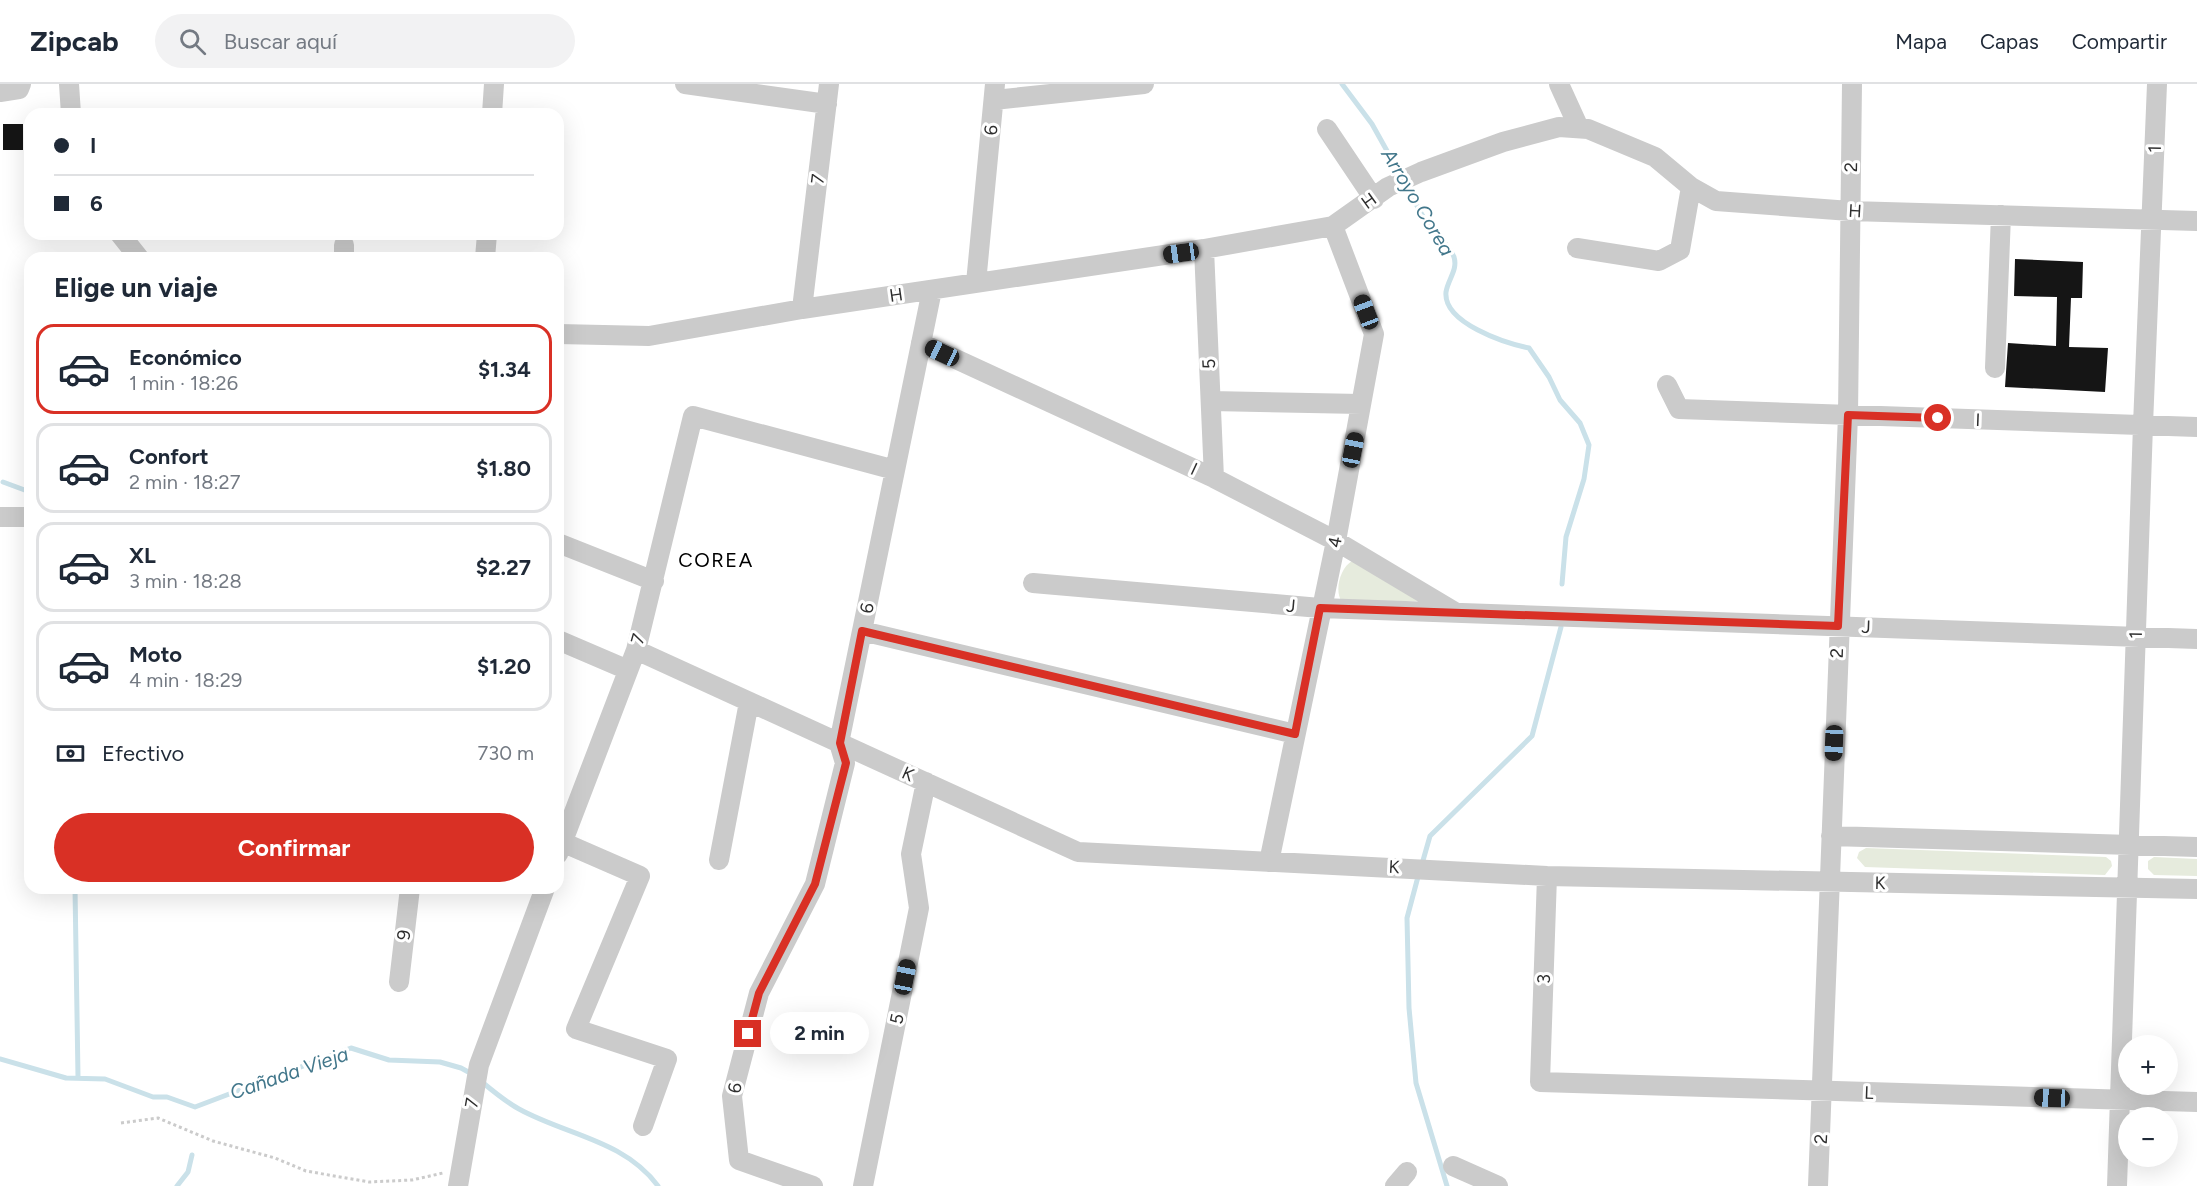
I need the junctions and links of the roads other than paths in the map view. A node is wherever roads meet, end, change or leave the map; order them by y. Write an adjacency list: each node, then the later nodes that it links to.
1 (69, 84): 10 (street)
2 (494, 84): 11 (street)
3 (685, 84): 9 (street)
4 (1144, 84): 8 (street)
5 (1559, 84): 12 (street)
6 (1852, 84): 16 (street, 2)
7 (2157, 84): 18 (street, 1)
8 (995, 92): 25 (street, 6)
9 (828, 94): 27 (street, 7)
10 (71, 108)
11 (492, 108)
12 (1579, 128): 14 (street, H); 15 (street, H)
13 (1328, 129): 15 (street)
14 (1691, 187): 16 (street, H); 22 (street)
15 (1381, 193): 20 (street, H)
16 (1850, 211): 17 (street, H); 34 (street, 2)
17 (2001, 215): 18 (street, H); 30 (street)
18 (2151, 220): 19 (street, H); 35 (street, 1)
19 (2197, 221)
20 (1333, 226): 23 (street, H); 33 (street, 4)
21 (125, 240): 24 (street)
22 (1577, 248)
23 (1204, 249): 25 (street, H); 32 (street, 5)
24 (134, 252)
25 (976, 283): 26 (street, H)
26 (932, 290): 27 (street, H); 29 (street, 6)
27 (802, 309): 28 (street, H)
28 (564, 334)
29 (921, 343): 37 (street, 6); 38 (street, I)
30 (1995, 368)
31 (1667, 385): 34 (street, I)
32 (1211, 401): 33 (street); 38 (street, 5)
33 (1361, 404): 41 (street, 4)
34 (1848, 415): 35 (street, I); 47 (street, 2)
35 (2143, 426): 36 (street, I); 49 (street, 1)
36 (2197, 428)
37 (895, 471): 43 (street, 7); 48 (street, 6)
38 (1214, 478): 41 (street, I)
39 (0, 517): 40 (street)
40 (24, 517)
41 (1336, 541): 45 (street, 4); 46 (street, I)
42 (564, 545): 43 (street)
43 (654, 581): 52 (street, 7)
44 (1033, 583): 45 (street, J)
45 (1320, 608): 46 (street, J); 55 (street, 4)
46 (1457, 613): 47 (street, J)
47 (1838, 626): 49 (street, J); 58 (street, 2)
48 (862, 631): 55 (street); 56 (street, 6)
49 (2136, 637): 50 (street, J); 60 (street, 1)
50 (2197, 639)
51 (564, 643): 53 (street)
52 (636, 650): 53 (street, 7); 54 (street, K)
53 (628, 670): 59 (street, 7)
54 (749, 702): 56 (street, K); 63 (street)
55 (1295, 734): 64 (street, 4)
56 (840, 743): 57 (street, K); 79 (street, 6)
57 (926, 782): 64 (street, K); 80 (street, 5)
58 (1831, 836): 60 (street); 66 (street, 2)
59 (564, 838)
60 (2130, 844): 61 (street); 67 (street, 1)
61 (2197, 847)
62 (564, 849): 76 (street)
63 (719, 860)
64 (1269, 862): 65 (street, K)
65 (1548, 876): 66 (street, K); 72 (street, 3)
66 (1828, 882): 67 (street, K); 73 (street, 2)
67 (2129, 887): 68 (street, K); 74 (street, 1)
68 (2197, 889)
69 (409, 894): 71 (street, 9)
70 (543, 894): 78 (street, 7)
71 (399, 982)
72 (1540, 1082): 73 (street, L)
73 (1823, 1091): 74 (street, L); 82 (street, 2)
74 (2120, 1100): 75 (street, L); 83 (street, 1)
75 (2197, 1102)
76 (643, 1126)
77 (1453, 1166): 81 (street)
78 (451, 1180)
79 (813, 1186)
80 (863, 1186)
81 (1498, 1186)
82 (1818, 1186)
83 (2117, 1186)

